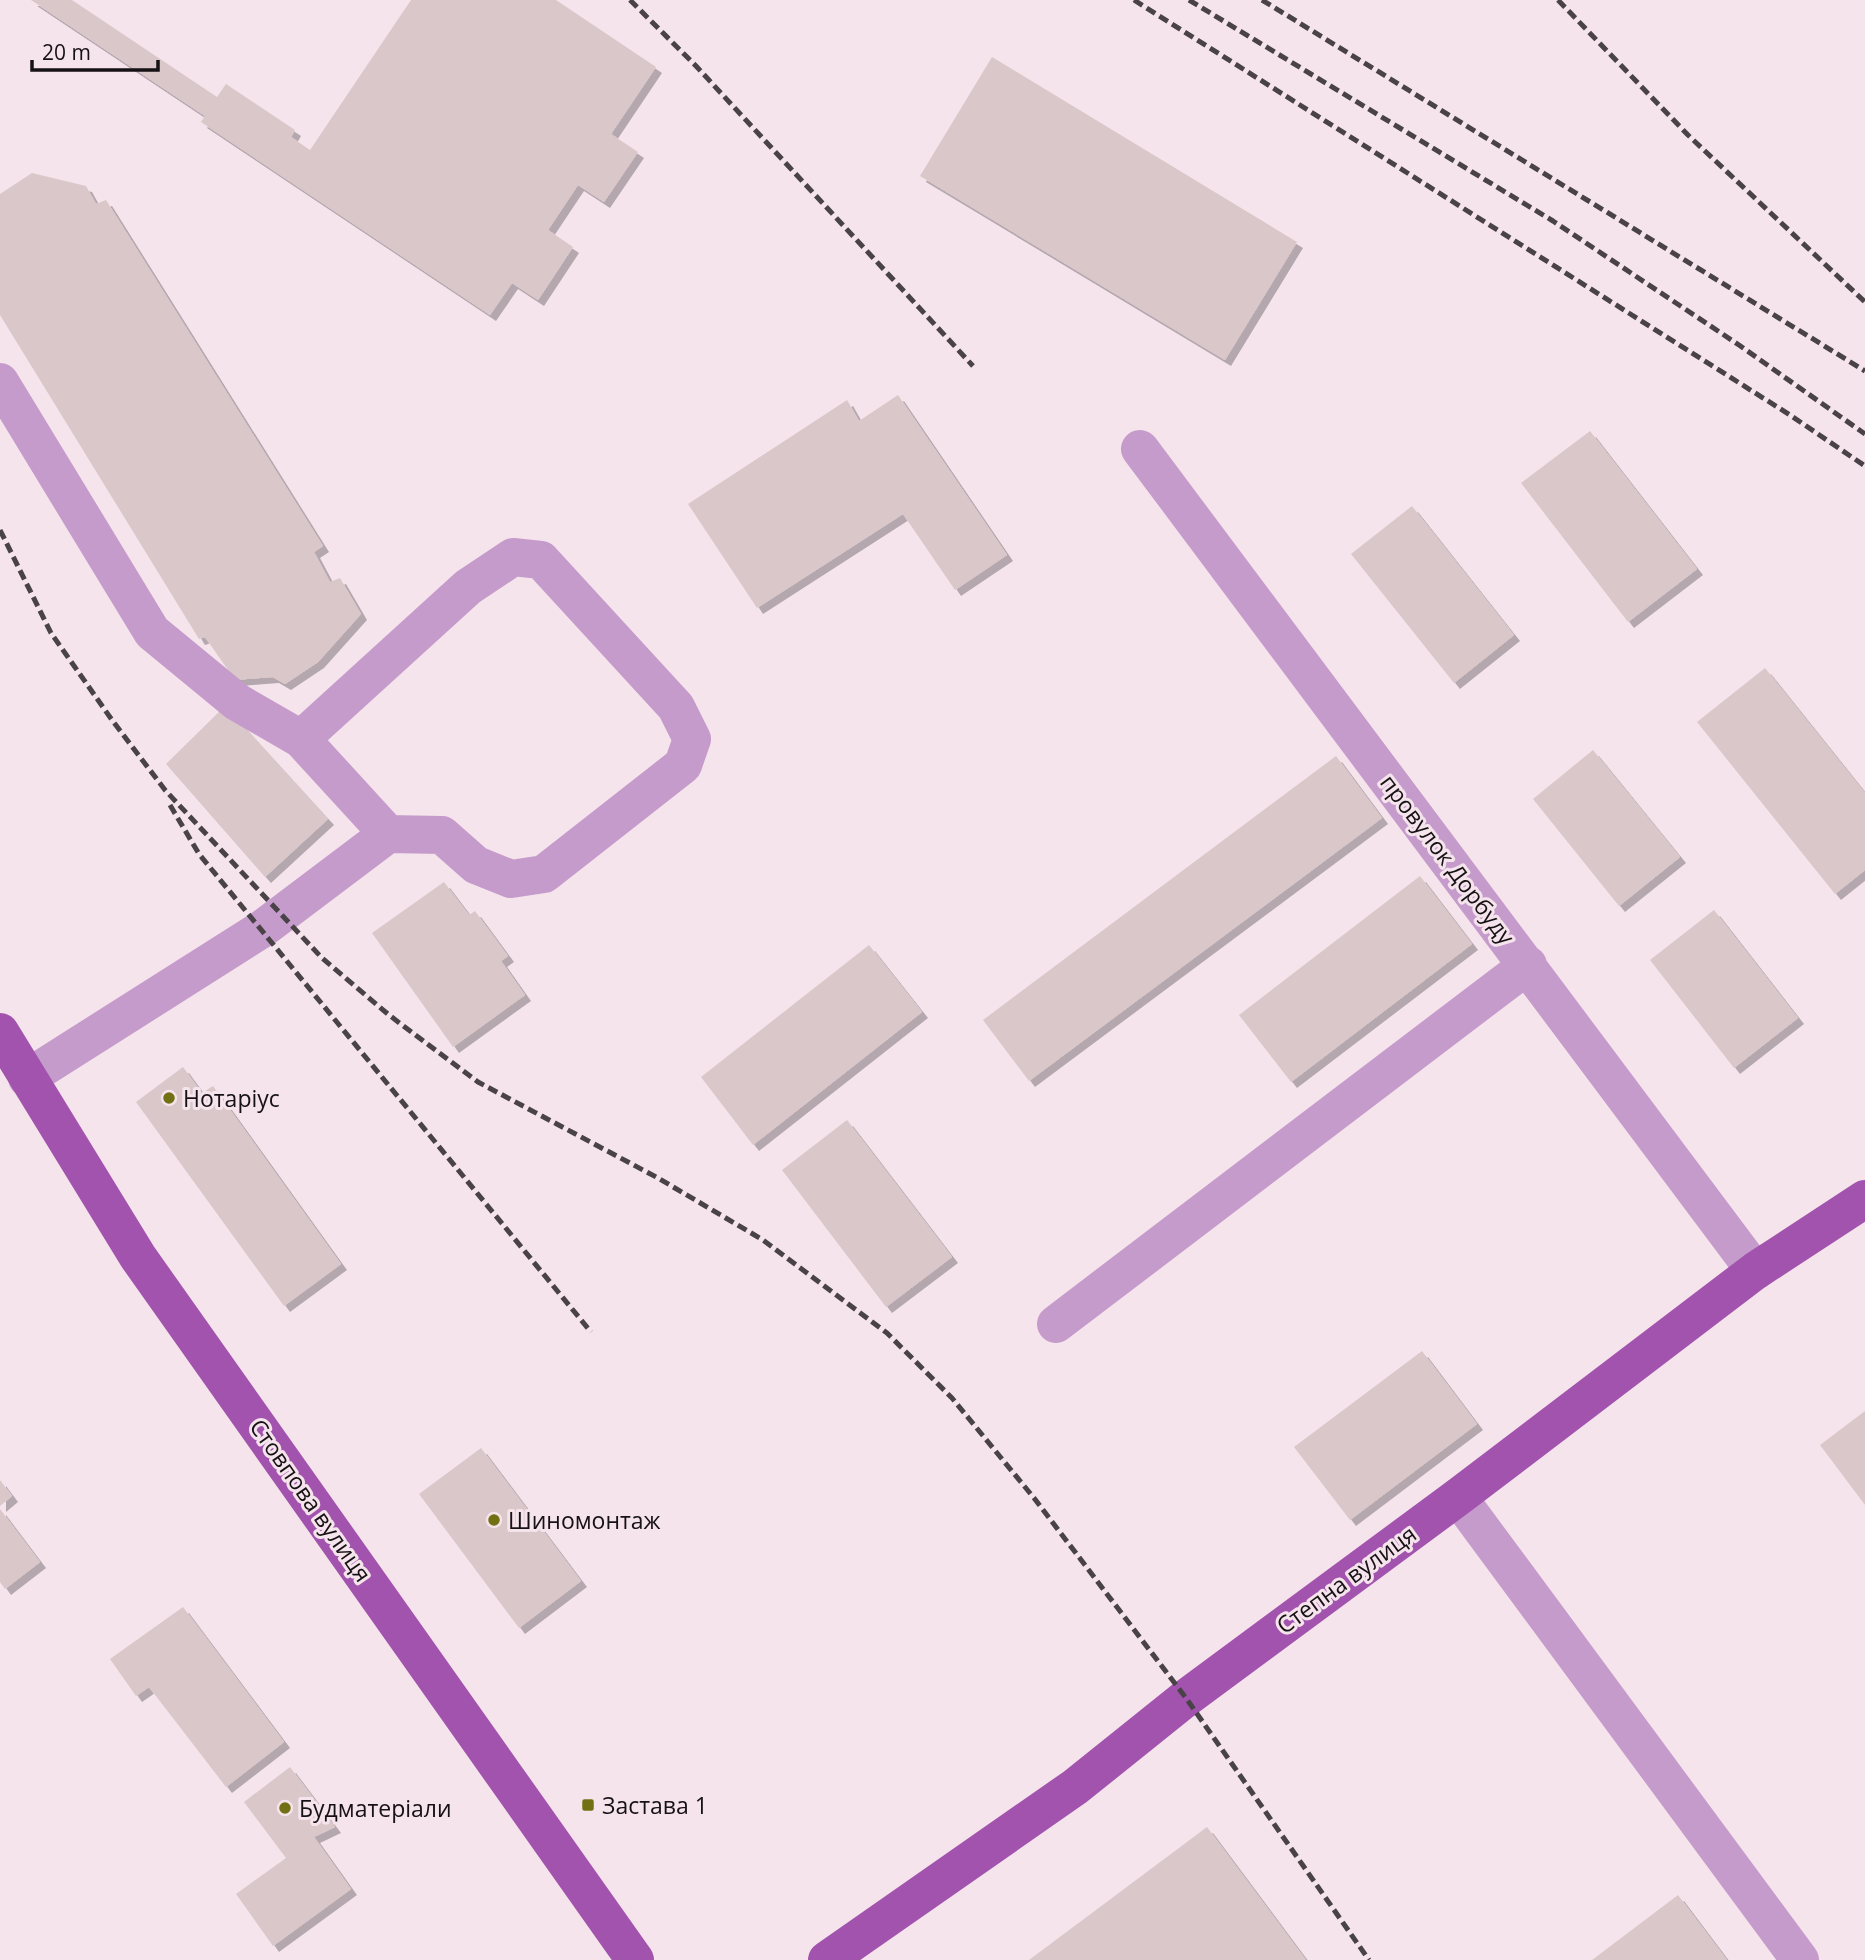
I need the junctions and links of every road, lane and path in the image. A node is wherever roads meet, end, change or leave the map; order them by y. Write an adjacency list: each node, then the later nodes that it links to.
1 (0, 382): 3 (lane)
2 (1140, 449): 5 (lane, провулок Дорбуду)
3 (300, 739): 4 (lane); 4 (lane)
4 (388, 834): 7 (lane)
5 (1528, 965): 9 (lane, провулок Дорбуду); 10 (lane)
6 (0, 1032): 7 (main road, Стовпова вулиця)
7 (27, 1078): 12 (main road, Стовпова вулиця)
8 (1865, 1199): 9 (main road, Степна вулиця)
9 (1755, 1271): 11 (main road, Степна вулиця)
10 (1056, 1324)
11 (1458, 1497): 13 (main road, Степна вулиця); 14 (lane)
12 (635, 1960)
13 (827, 1960)
14 (1800, 1960)

